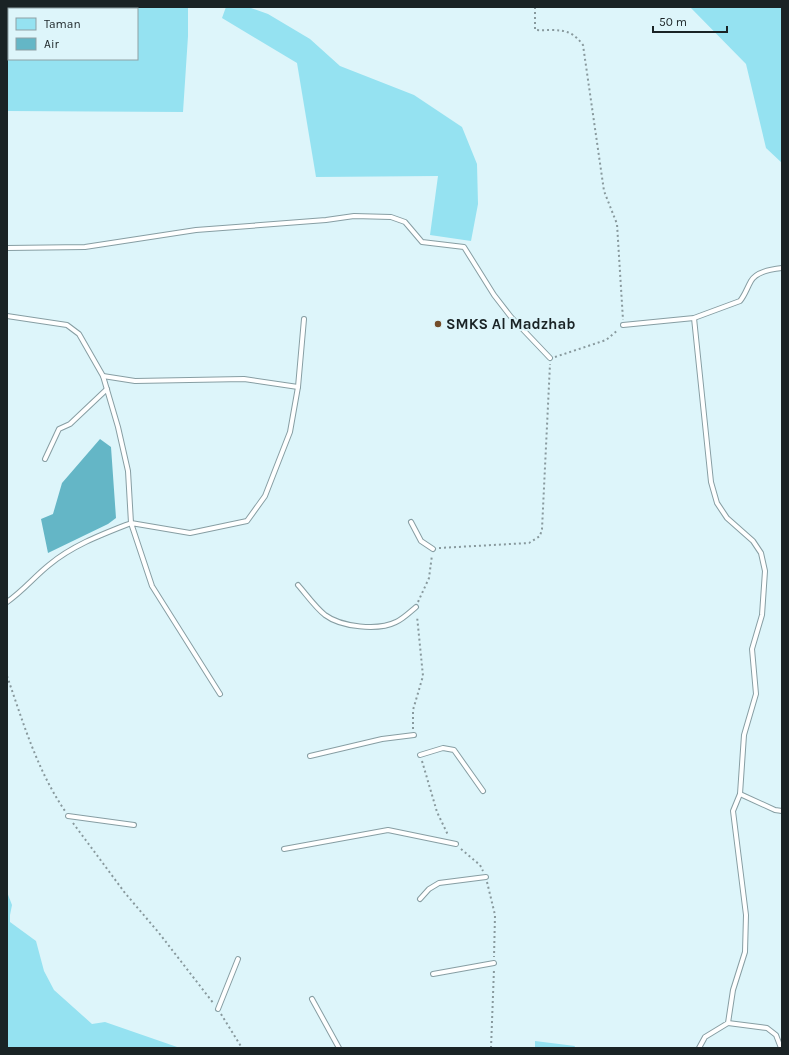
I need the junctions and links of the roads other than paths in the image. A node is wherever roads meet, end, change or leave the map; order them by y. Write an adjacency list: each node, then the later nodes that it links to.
1 (7, 248): 7 (lane)
2 (782, 268): 4 (lane)
3 (7, 316): 8 (lane)
4 (694, 318): 6 (lane); 23 (lane)
5 (304, 319): 9 (lane)
6 (623, 325)
7 (550, 358)
8 (103, 376): 9 (lane); 10 (lane)
9 (298, 387): 13 (lane)
10 (107, 389): 11 (lane); 13 (lane)
11 (45, 459)
12 (411, 522): 14 (lane)
13 (132, 523): 16 (lane); 18 (lane)
14 (433, 549)
15 (298, 585): 17 (lane)
16 (7, 602)
17 (416, 607)
18 (220, 694)
19 (414, 735): 21 (lane)
20 (420, 755): 22 (lane)
21 (310, 756)
22 (483, 790)
23 (740, 794): 24 (lane); 36 (lane)
24 (782, 811)
25 (68, 816): 26 (lane)
26 (134, 825)
27 (456, 844): 28 (lane)
28 (284, 849)
29 (486, 877): 30 (lane)
30 (420, 899)
31 (238, 959): 35 (lane)
32 (494, 963): 33 (lane)
33 (433, 974)
34 (312, 999): 37 (lane)
35 (218, 1009)
36 (728, 1023): 38 (lane); 39 (lane)
37 (339, 1048)
38 (699, 1048)
39 (781, 1048)

